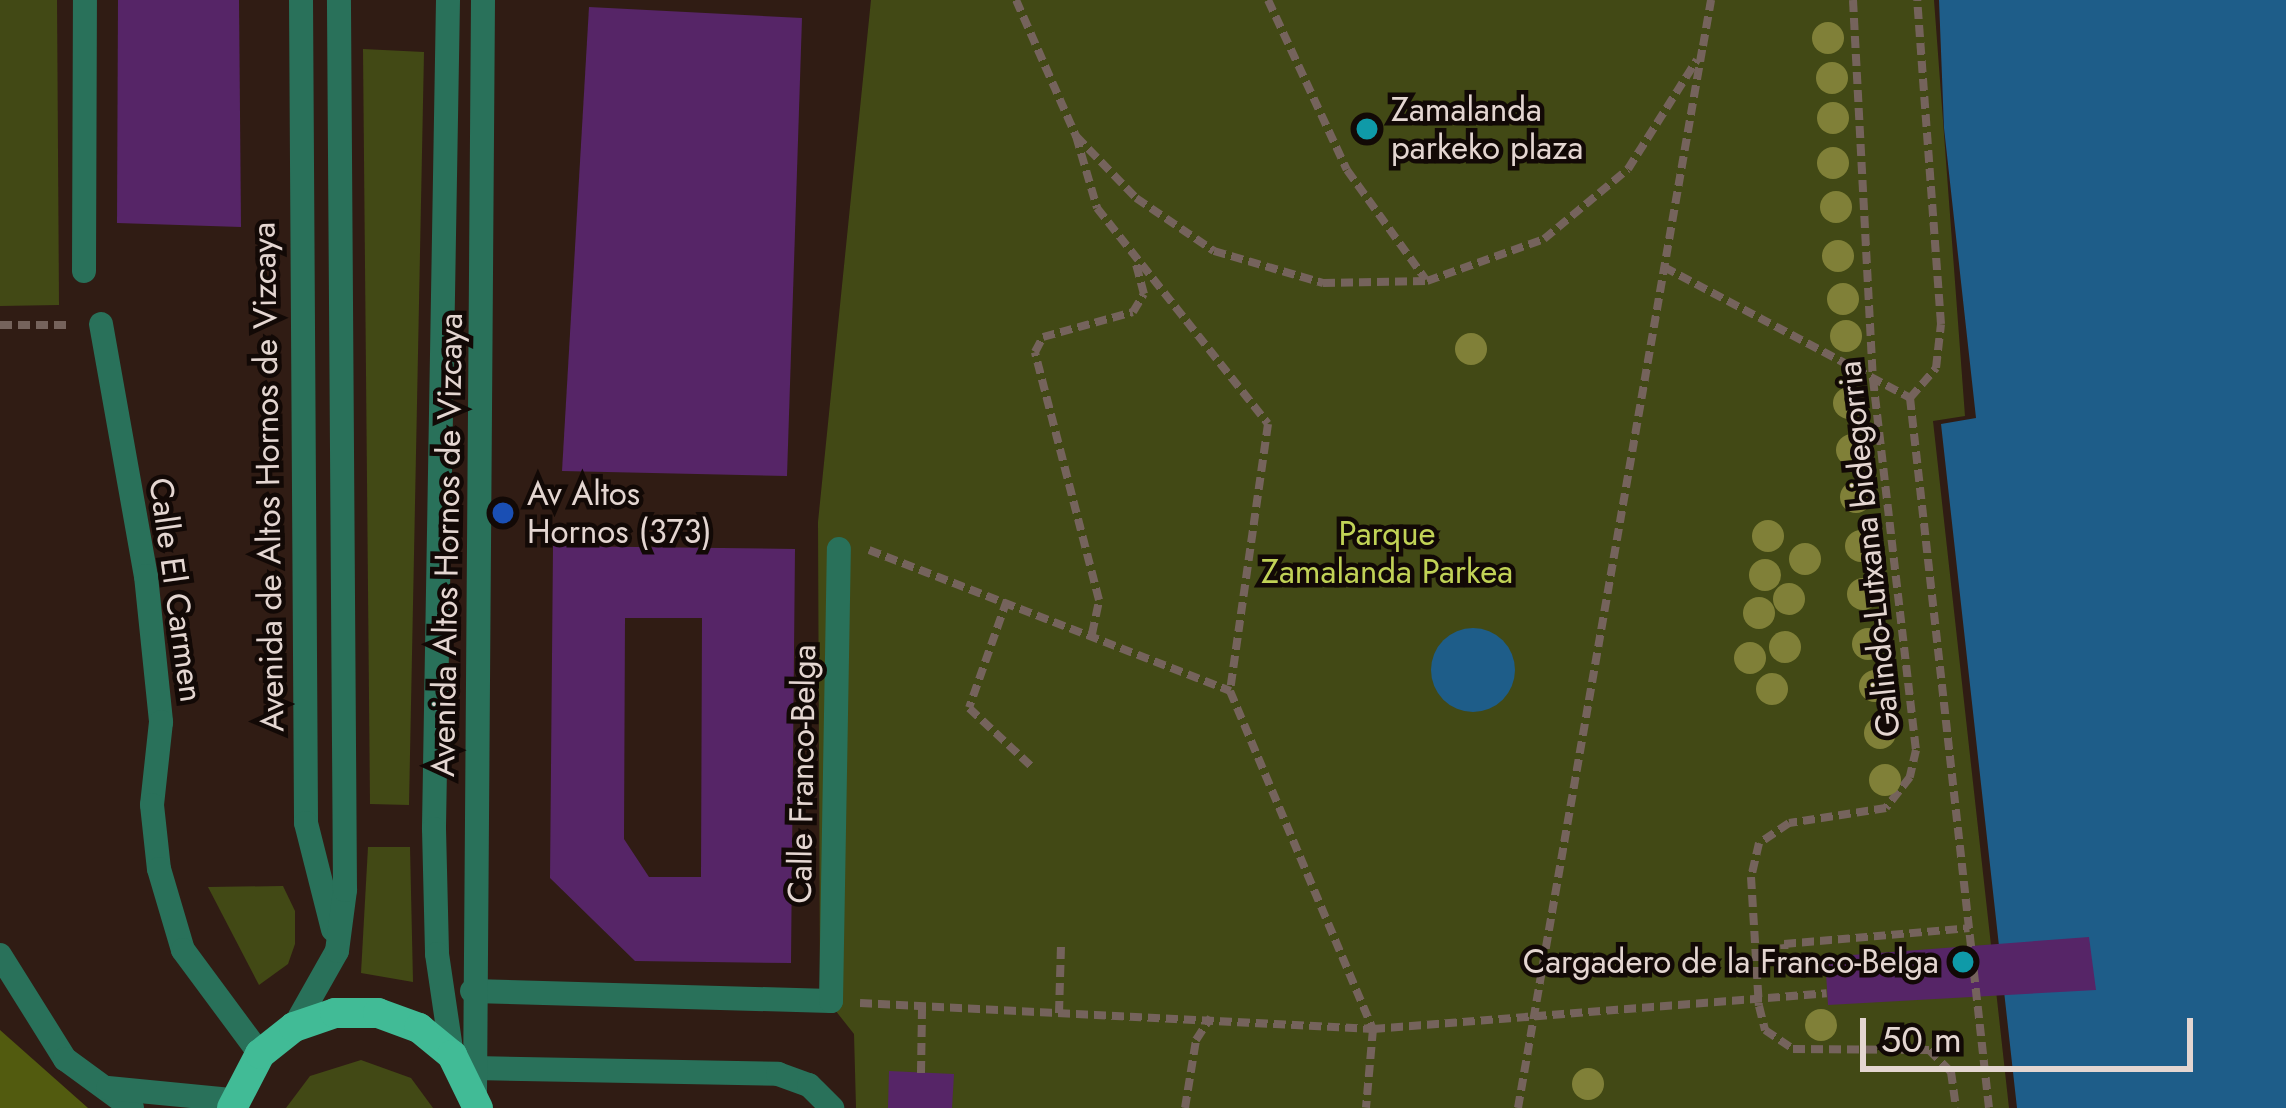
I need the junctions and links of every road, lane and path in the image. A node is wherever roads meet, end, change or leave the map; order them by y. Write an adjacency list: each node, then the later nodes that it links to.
1 (85, 0): 15 (street)
2 (301, 0): 28 (street, Avenida de Altos Hornos de Vizcaya)
3 (339, 0): 28 (street)
4 (448, 0): 41 (street)
5 (483, 0): 31 (street, Avenida Altos Hornos de Vizcaya)
6 (1016, 0): 12 (path)
7 (1268, 0): 16 (path)
8 (1711, 0): 11 (path)
9 (1853, 0): 19 (path, Galindo-Lutxana bidegorria)
10 (1917, 0): 20 (path)
11 (1703, 45): 14 (path); 16 (path)
12 (1076, 136): 13 (path); 16 (path)
13 (1134, 254): 23 (path); 24 (path)
14 (1664, 267): 19 (path); 48 (path)
15 (84, 272)
16 (1427, 281)
17 (101, 324): 18 (path); 39 (street, Calle El Carmen)
18 (0, 325)
19 (1873, 379): 20 (path); 49 (path, Galindo-Lutxana bidegorria)
20 (1910, 398): 26 (path)
21 (839, 549): 22 (path); 33 (street, Calle Franco-Belga)
22 (1007, 601): 23 (path); 25 (path)
23 (1092, 634): 24 (path)
24 (1230, 692): 38 (path)
25 (1031, 766)
26 (1969, 928): 30 (path); 50 (path)
27 (1060, 946): 35 (path)
28 (337, 950): 37 (street)
29 (0, 955): 42 (street)
30 (1825, 965)
31 (472, 991): 33 (street); 41 (street, Avenida Altos Hornos de Vizcaya)
32 (1827, 994): 38 (path, bridge)
33 (831, 1001): 34 (path)
34 (922, 1006): 35 (path); 40 (path)
35 (1059, 1013): 36 (path)
36 (1212, 1016): 38 (path); 46 (path)
37 (294, 1027): 39 (main road); 41 (main road)
38 (1373, 1029): 47 (path)
39 (260, 1054): 43 (main road)
40 (921, 1072)
41 (470, 1081): 45 (street)
42 (105, 1088): 43 (street); 44 (street)
43 (233, 1104)
44 (132, 1108)
45 (832, 1108)
46 (1185, 1108)
47 (1366, 1108)
48 (1518, 1108)
49 (1956, 1108)
50 (1989, 1108)

